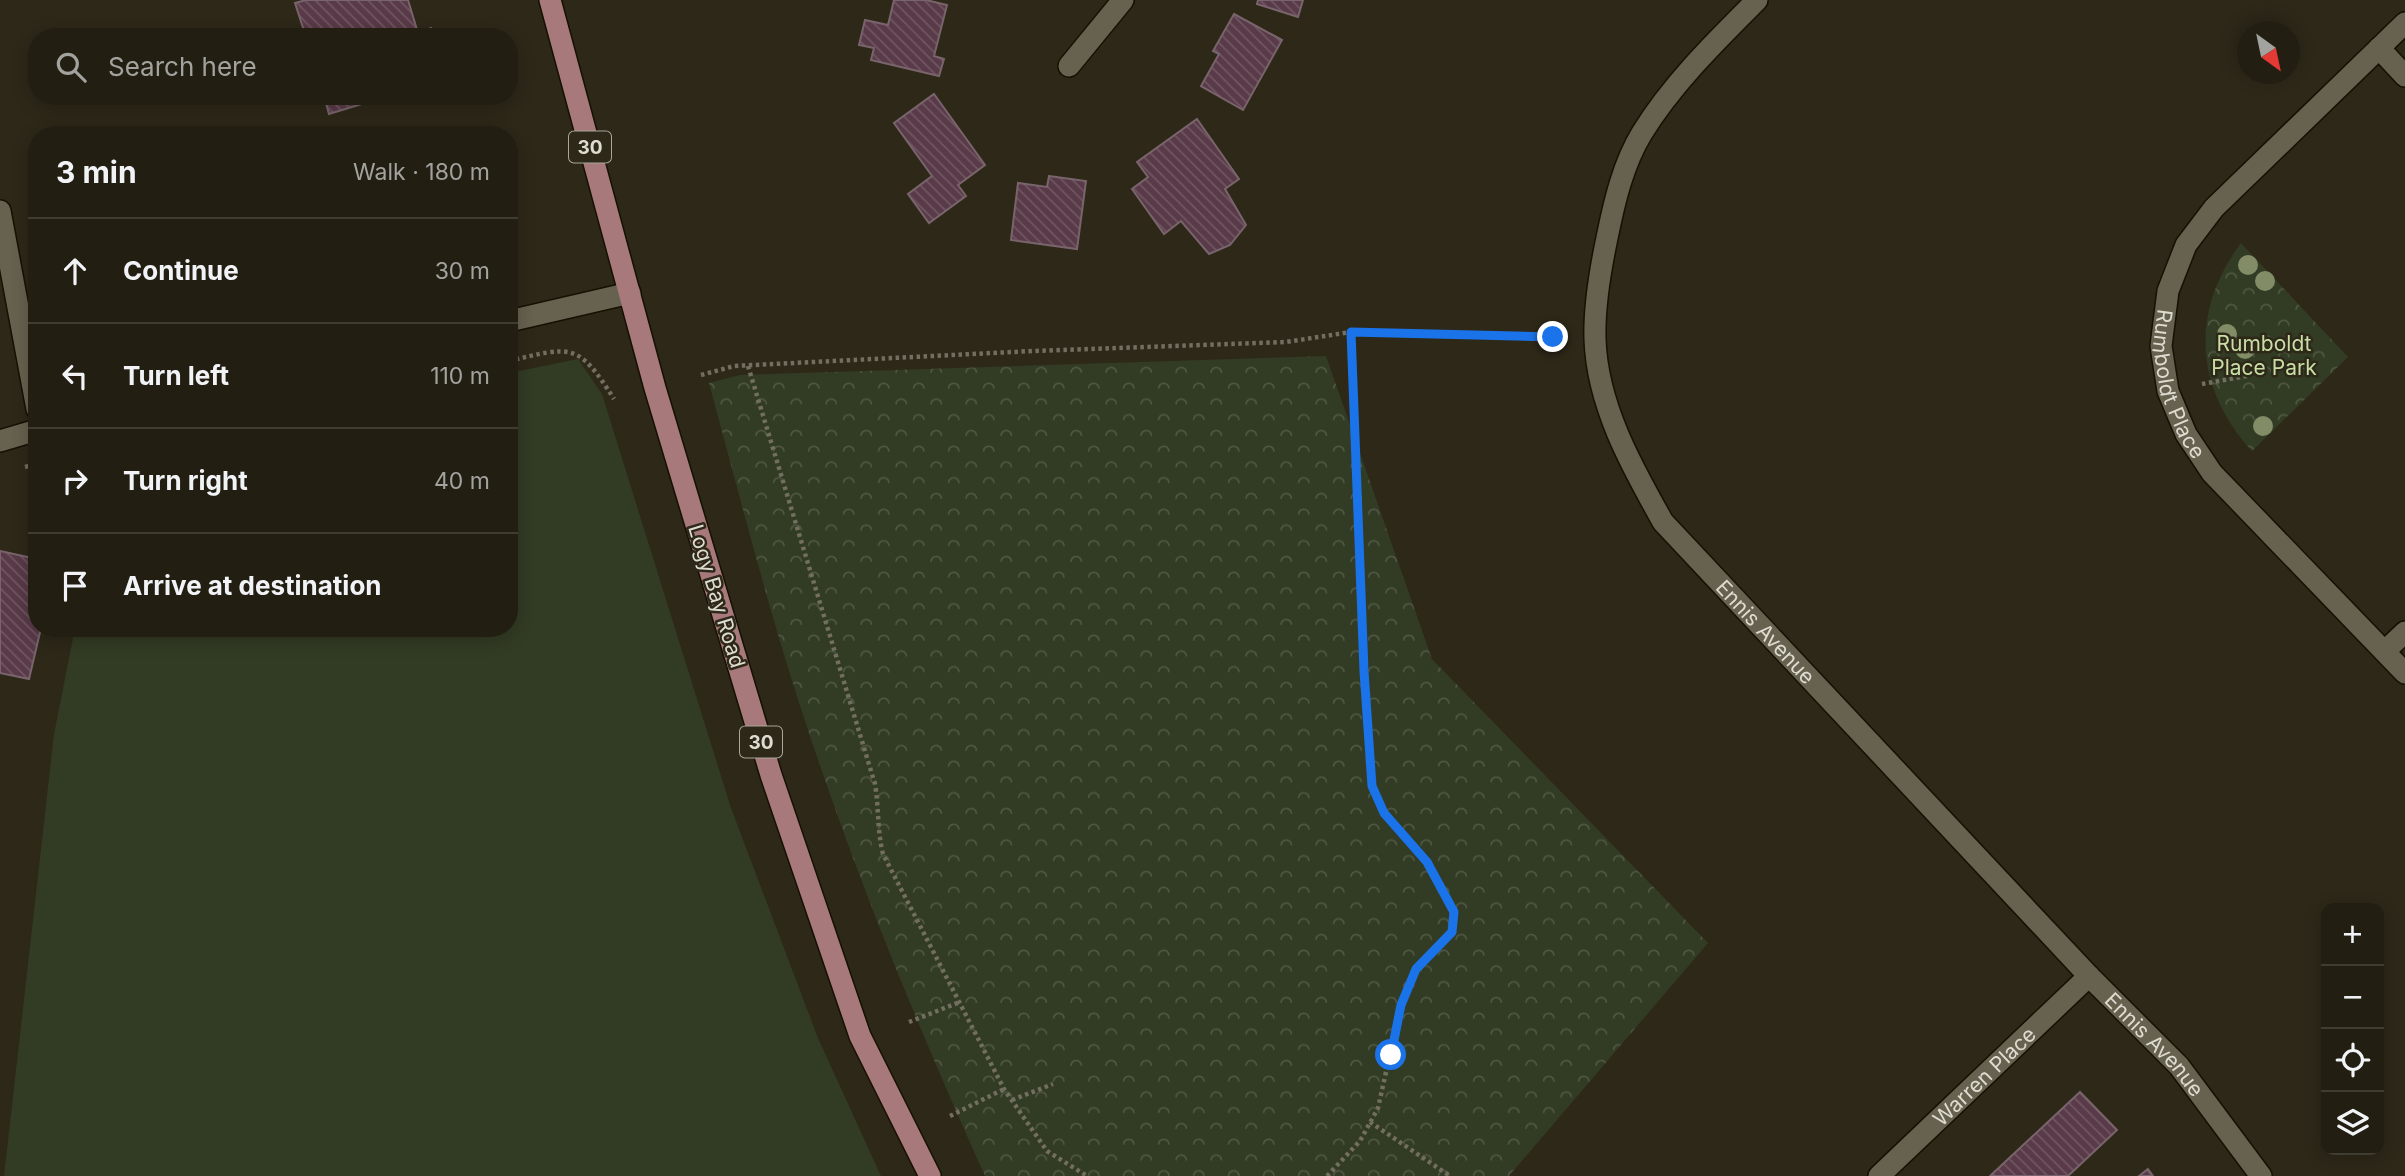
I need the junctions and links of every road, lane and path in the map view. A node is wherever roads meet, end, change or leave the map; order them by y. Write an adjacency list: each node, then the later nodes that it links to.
1 (551, 0): 9 (main road, Logy Bay Road / 30)
2 (1124, 0): 6 (street)
3 (1757, 0): 25 (street, Ennis Avenue)
4 (2405, 23): 5 (street, Rumboldt Place)
5 (2379, 48): 7 (street); 23 (street, Rumboldt Place)
6 (1069, 66)
7 (2405, 76)
8 (0, 211): 14 (street)
9 (630, 293): 10 (street); 33 (main road, Logy Bay Road / 30)
10 (518, 319)
11 (1351, 332): 12 (path); 15 (path); 32 (path)
12 (1553, 337)
13 (518, 359): 19 (path)
14 (28, 361)
15 (748, 366): 16 (path); 26 (path)
16 (701, 374)
17 (2247, 376): 18 (path)
18 (2202, 384)
19 (614, 399)
20 (28, 433): 21 (street)
21 (0, 441)
22 (2405, 632): 23 (street)
23 (2385, 651): 24 (street, Rumboldt Place)
24 (2405, 673)
25 (2090, 976): 37 (street, Warren Place); 38 (street, Ennis Avenue)
26 (960, 1002): 27 (path); 29 (path)
27 (909, 1022)
28 (1053, 1084): 30 (path)
29 (1004, 1089): 30 (path); 31 (path)
30 (1012, 1100): 34 (path)
31 (950, 1116)
32 (1370, 1122): 35 (path); 36 (path)
33 (930, 1176)
34 (1087, 1176)
35 (1327, 1176)
36 (1450, 1176)
37 (1879, 1176)
38 (2261, 1176)

